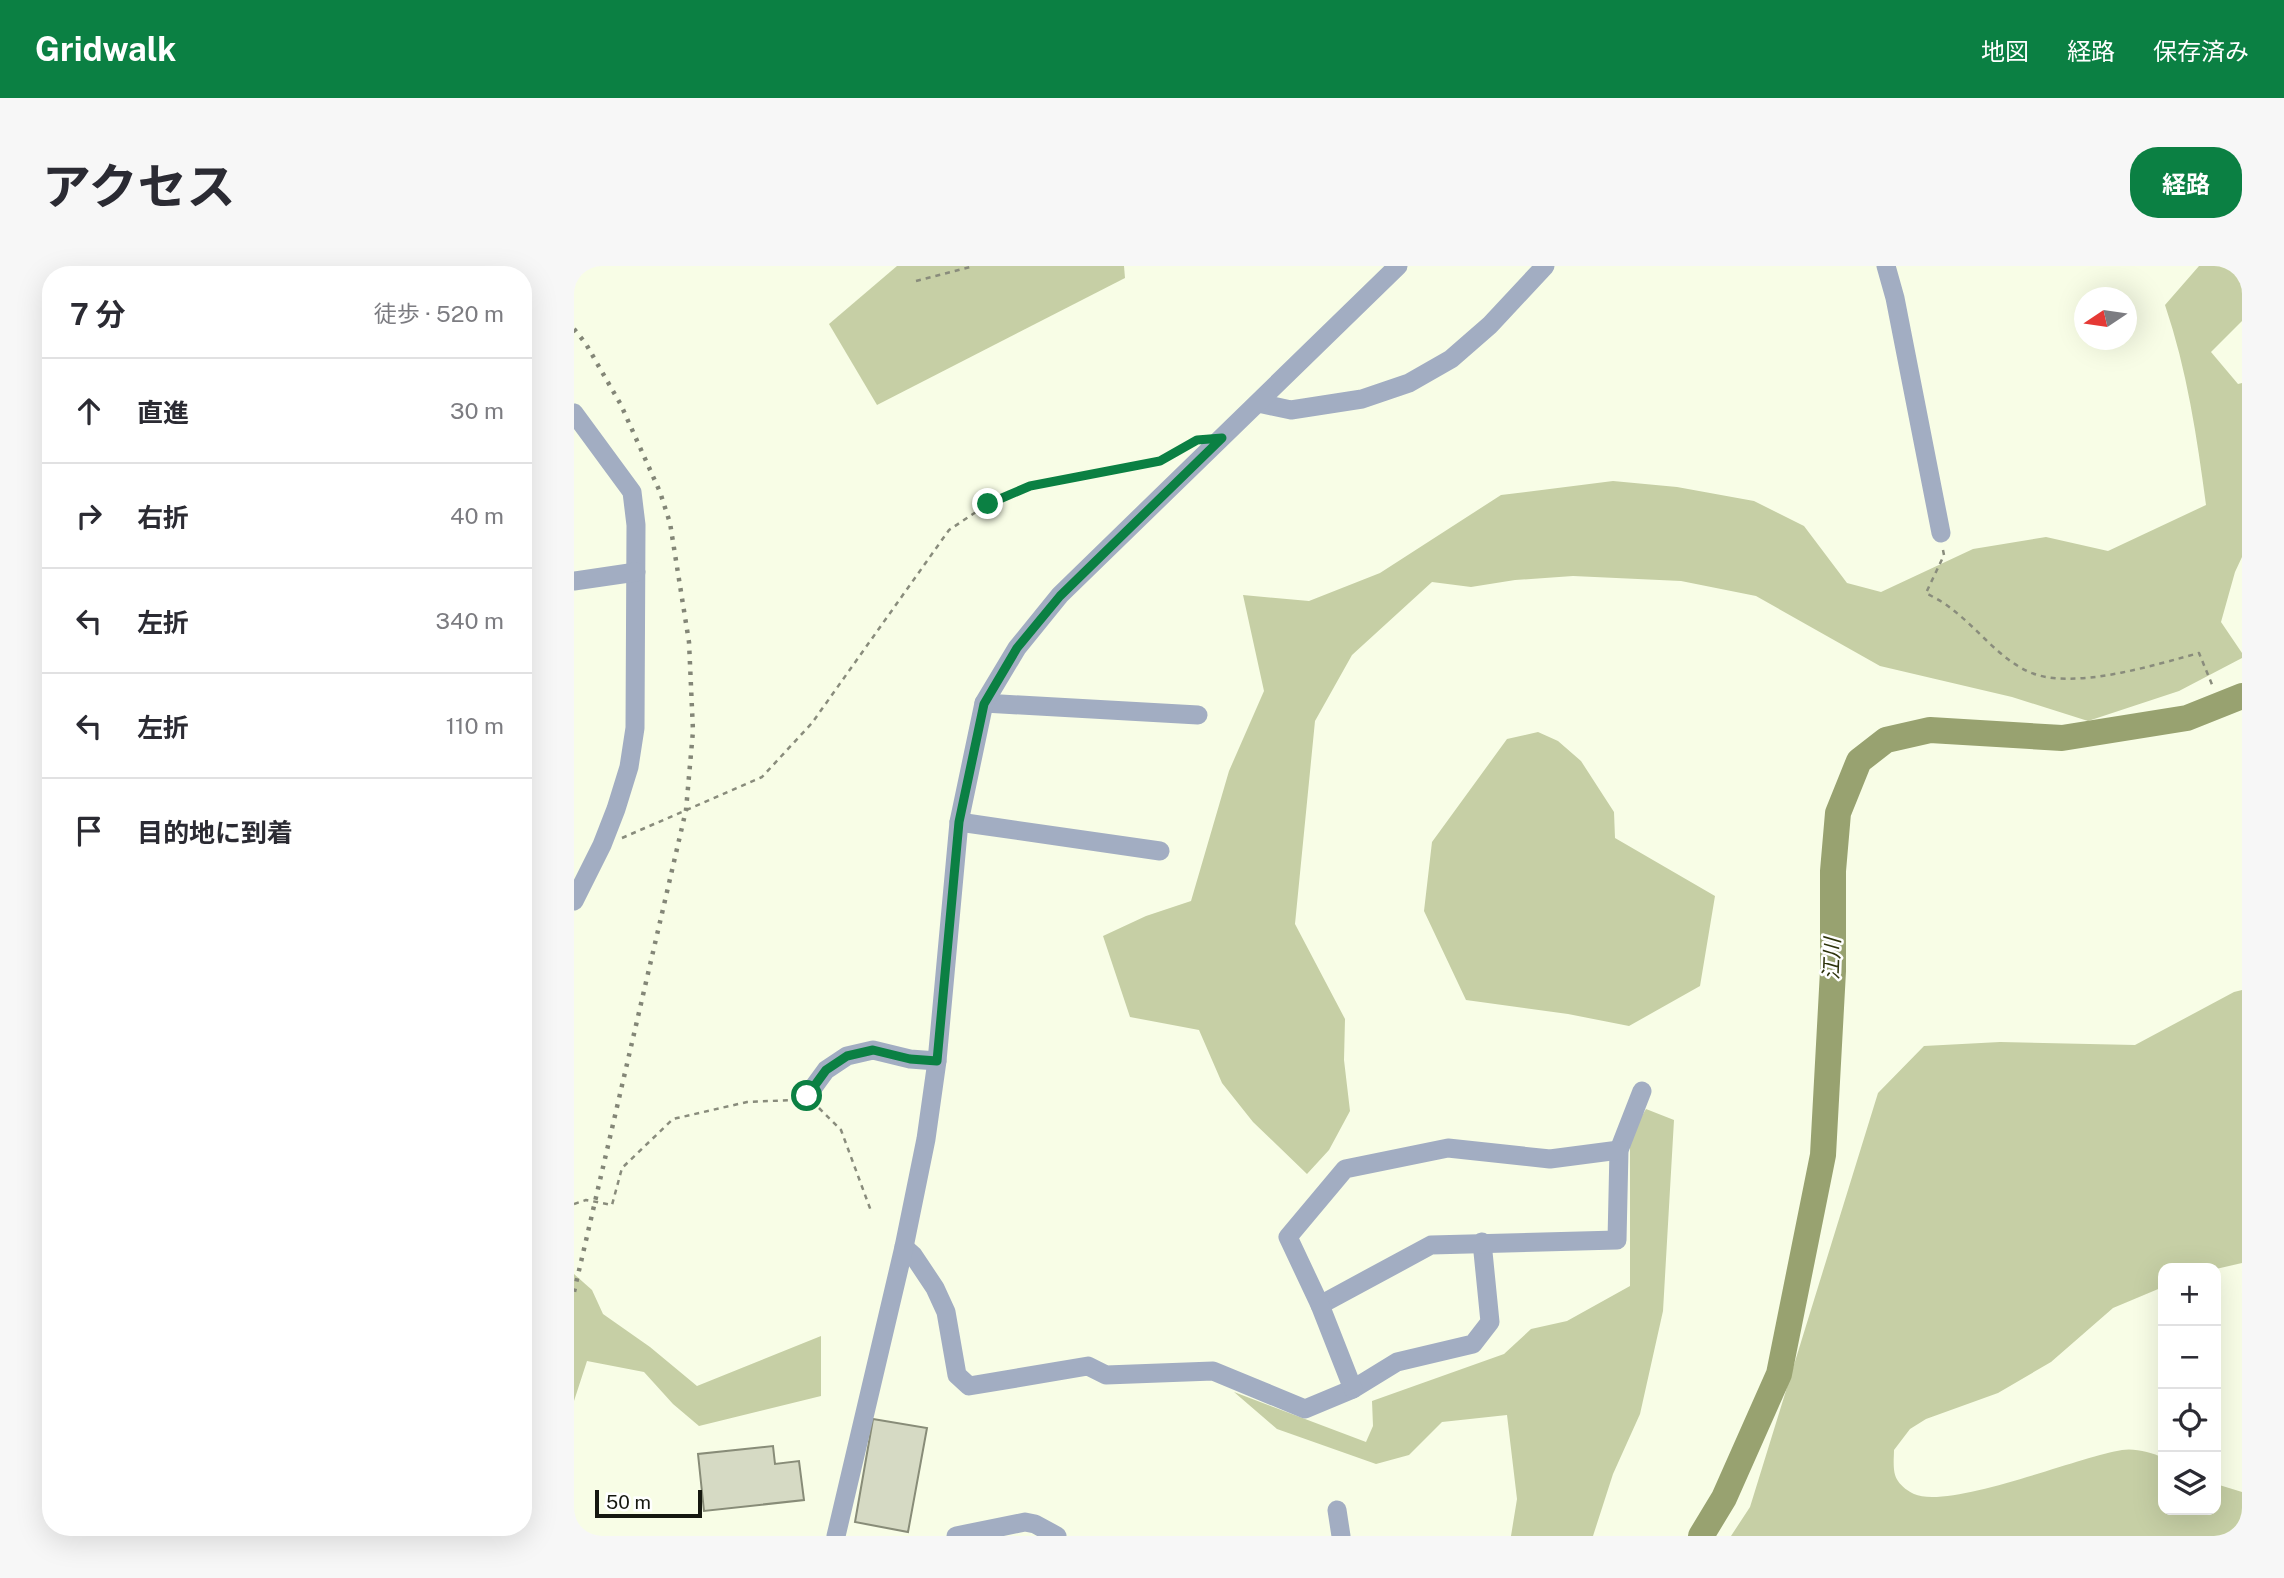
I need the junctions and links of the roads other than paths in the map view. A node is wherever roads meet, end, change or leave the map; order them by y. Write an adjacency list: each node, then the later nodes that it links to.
1 (1398, 266): 4 (street)
2 (1545, 266): 4 (street)
3 (1886, 266): 6 (street)
4 (1258, 403): 9 (street)
5 (574, 413): 7 (street)
6 (1941, 533)
7 (636, 572): 8 (street); 13 (street)
8 (574, 581)
9 (984, 704): 10 (street); 11 (street)
10 (1198, 715)
11 (959, 822): 12 (street); 14 (street)
12 (1160, 851)
13 (574, 901)
14 (937, 1061): 16 (street); 19 (street)
15 (1642, 1091): 17 (street)
16 (807, 1096)
17 (1619, 1150): 18 (street); 20 (street)
18 (1482, 1242): 20 (street); 21 (street)
19 (904, 1247): 21 (street); 23 (street)
20 (1320, 1306): 21 (street)
21 (1353, 1389)
22 (1337, 1510): 26 (street)
23 (836, 1536)
24 (956, 1536): 25 (street)
25 (1057, 1536)
26 (1341, 1536)

